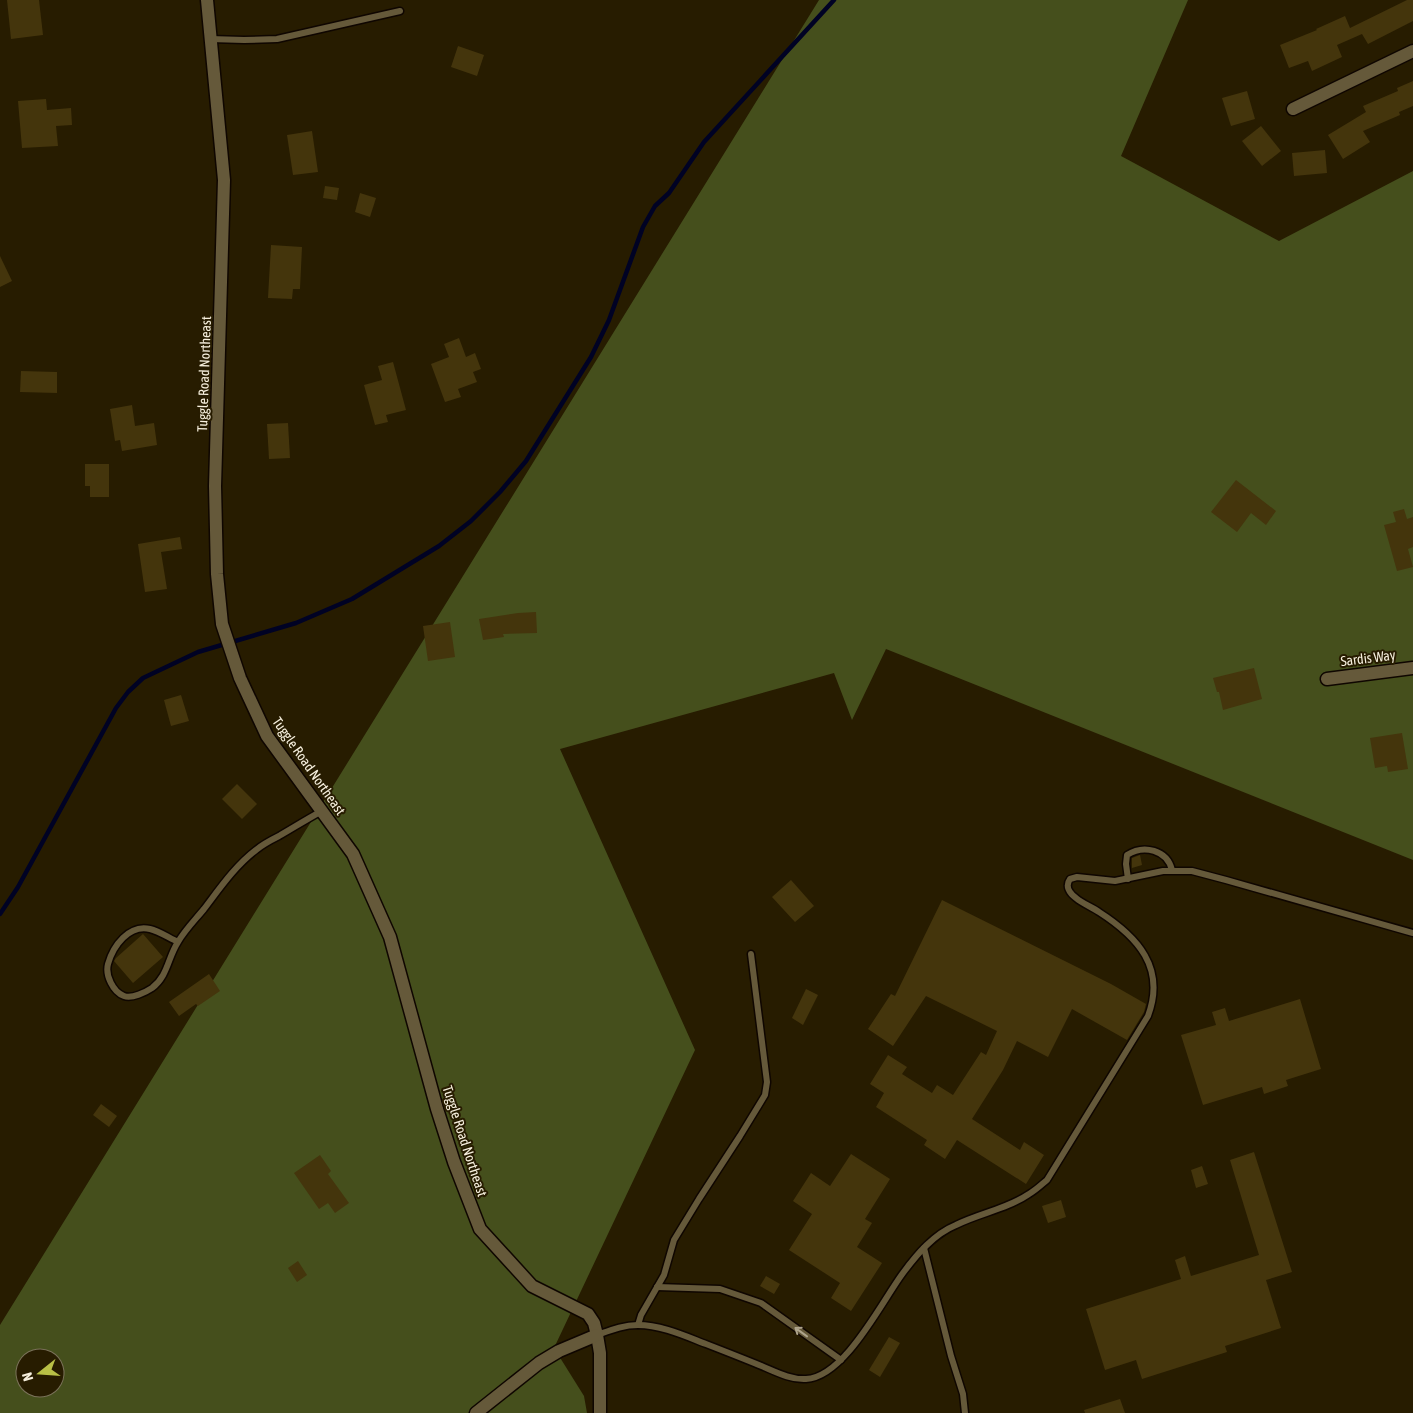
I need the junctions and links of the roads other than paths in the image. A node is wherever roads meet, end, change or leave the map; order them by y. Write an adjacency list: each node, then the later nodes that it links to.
1 (207, 0): 3 (street, Tuggle Road Northeast)
2 (400, 11): 3 (lane)
3 (210, 38): 8 (street, Tuggle Road Northeast)
4 (1413, 51): 5 (street)
5 (1293, 109)
6 (1413, 668): 7 (street, Sardis Way)
7 (1327, 679)
8 (322, 811): 12 (lane); 17 (street, Tuggle Road Northeast)
9 (1172, 870): 10 (lane); 10 (lane); 11 (lane)
10 (1128, 879): 14 (lane)
11 (1413, 933)
12 (178, 942): 12 (lane)
13 (751, 954): 15 (lane)
14 (924, 1248): 18 (lane); 21 (lane)
15 (657, 1287): 16 (lane); 18 (lane, one-way to 15)
16 (638, 1325): 17 (lane); 18 (lane)
17 (597, 1334): 19 (street); 20 (street, Tuggle Road Northeast)
18 (841, 1360)
19 (476, 1413)
20 (600, 1413)
21 (965, 1413)

